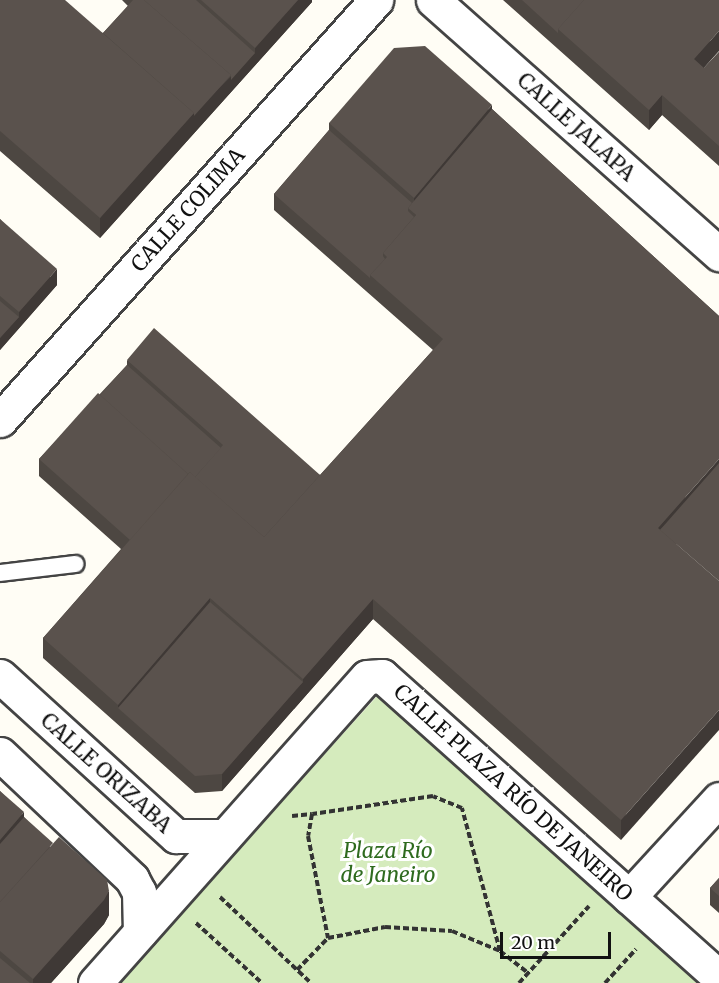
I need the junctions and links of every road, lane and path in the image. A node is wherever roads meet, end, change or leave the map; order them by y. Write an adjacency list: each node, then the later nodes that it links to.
1 (376, 0): 4 (street, CALLE COLIMA)
2 (433, 0): 3 (street, CALLE JALAPA)
3 (719, 254)
4 (0, 420)
5 (75, 564): 6 (lane)
6 (0, 573)
7 (0, 676): 12 (street, CALLE ORIZABA)
8 (0, 754): 17 (street)
9 (719, 800): 14 (street)
10 (312, 814): 11 (path); 18 (path); 19 (path)
11 (285, 818)
12 (225, 836): 13 (street, CALLE PLAZA RÍO DE JANEIRO); 14 (street, CALLE PLAZA RÍO DE JANEIRO)
13 (193, 873): 15 (street, CALLE PLAZA RÍO DE JANEIRO); 20 (path)
14 (620, 889): 16 (street, CALLE PLAZA RÍO DE JANEIRO); 21 (path)
15 (170, 898): 17 (street, CALLE PLAZA RÍO DE JANEIRO); 24 (path)
16 (659, 924): 22 (street, CALLE PLAZA RÍO DE JANEIRO); 27 (path)
17 (140, 932): 23 (street, CALLE PLAZA RÍO DE JANEIRO)
18 (328, 938): 19 (path); 20 (path)
19 (500, 951): 21 (path)
20 (297, 970): 25 (path)
21 (528, 973): 26 (path)
22 (719, 977)
23 (95, 983)
24 (262, 983)
25 (311, 983)
26 (519, 983)
27 (605, 983)

